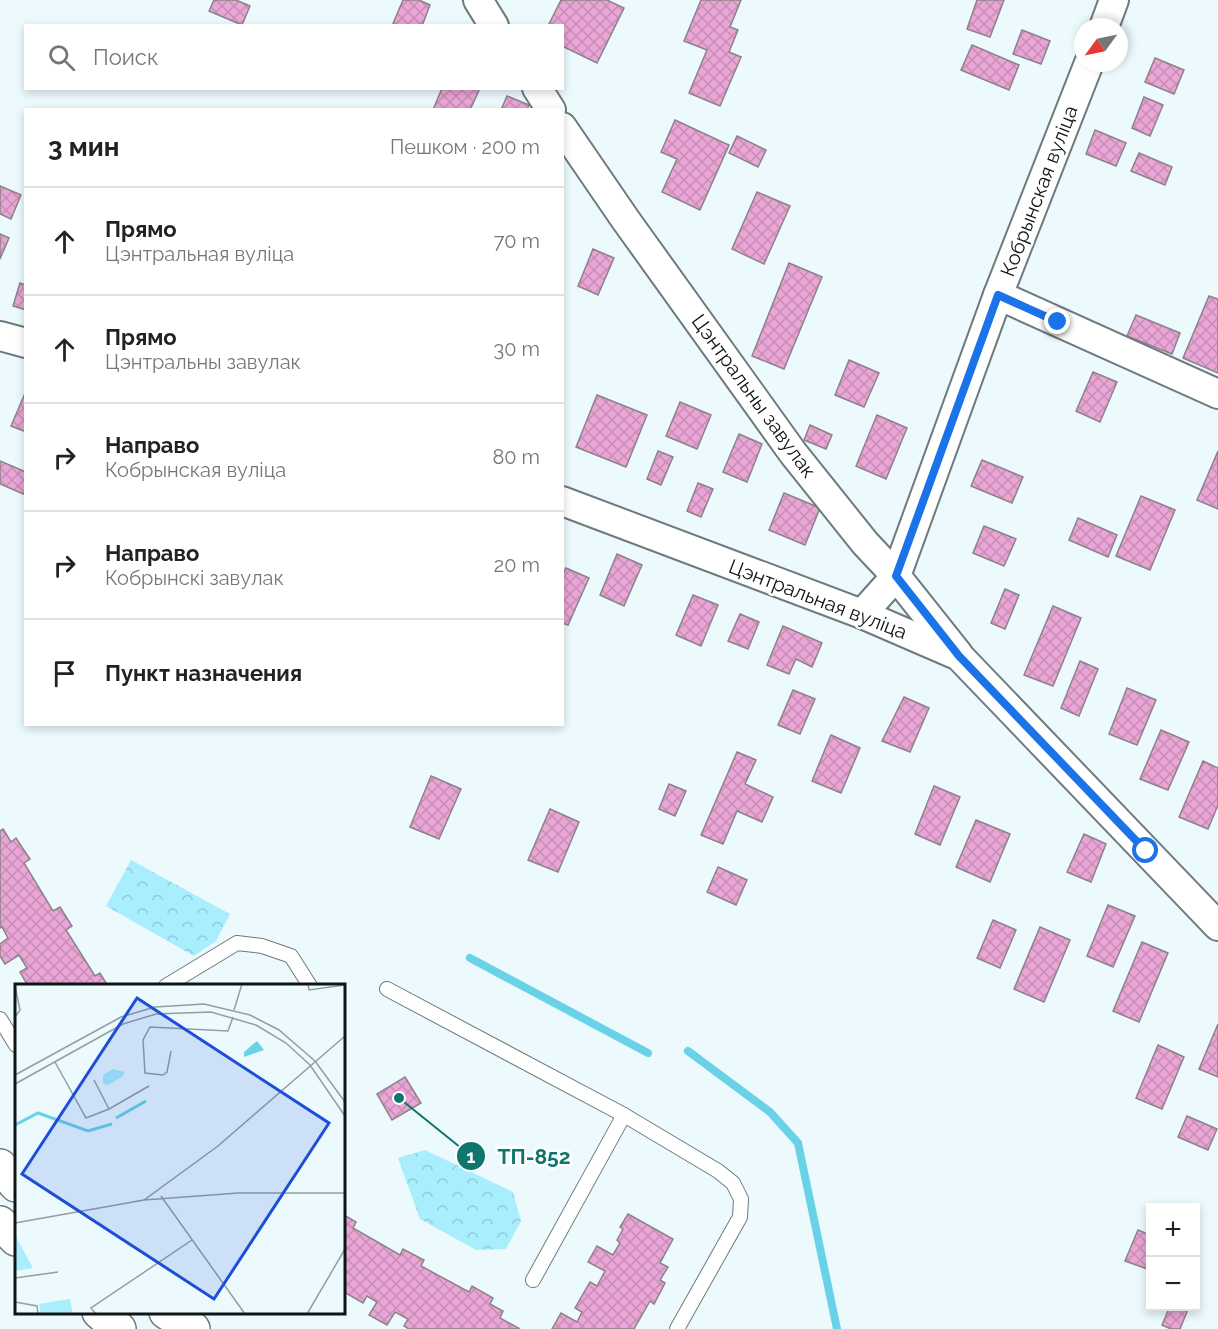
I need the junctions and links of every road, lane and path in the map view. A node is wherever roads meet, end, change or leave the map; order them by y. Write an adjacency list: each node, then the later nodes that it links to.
1 (478, 0): 4 (street)
2 (1114, 0): 3 (street)
3 (1107, 18)
4 (493, 24)
5 (1085, 72): 9 (street, Кобрынская вуліца)
6 (538, 90): 7 (street)
7 (550, 108)
8 (564, 130): 14 (street, Цэнтральны завулак)
9 (998, 295): 12 (street); 14 (street, Кобрынская вуліца)
10 (0, 336): 11 (street)
11 (24, 342)
12 (1218, 394)
13 (564, 502): 15 (street, Цэнтральная вуліца)
14 (896, 576): 15 (street, Кобрынская вуліца); 16 (street, Цэнтральны завулак)
15 (862, 614): 16 (street, Цэнтральная вуліца)
16 (959, 656): 17 (street, Цэнтральная вуліца)
17 (1218, 926)
18 (169, 984): 19 (lane)
19 (309, 984)
20 (387, 989): 23 (lane)
21 (0, 1019): 22 (lane)
22 (15, 1044)
23 (624, 1115): 28 (lane); 33 (lane)
24 (0, 1166): 25 (street)
25 (15, 1184)
26 (0, 1223): 27 (street)
27 (15, 1238)
28 (533, 1280)
29 (101, 1314): 31 (street)
30 (169, 1314): 32 (street)
31 (119, 1329)
32 (193, 1329)
33 (677, 1329)

